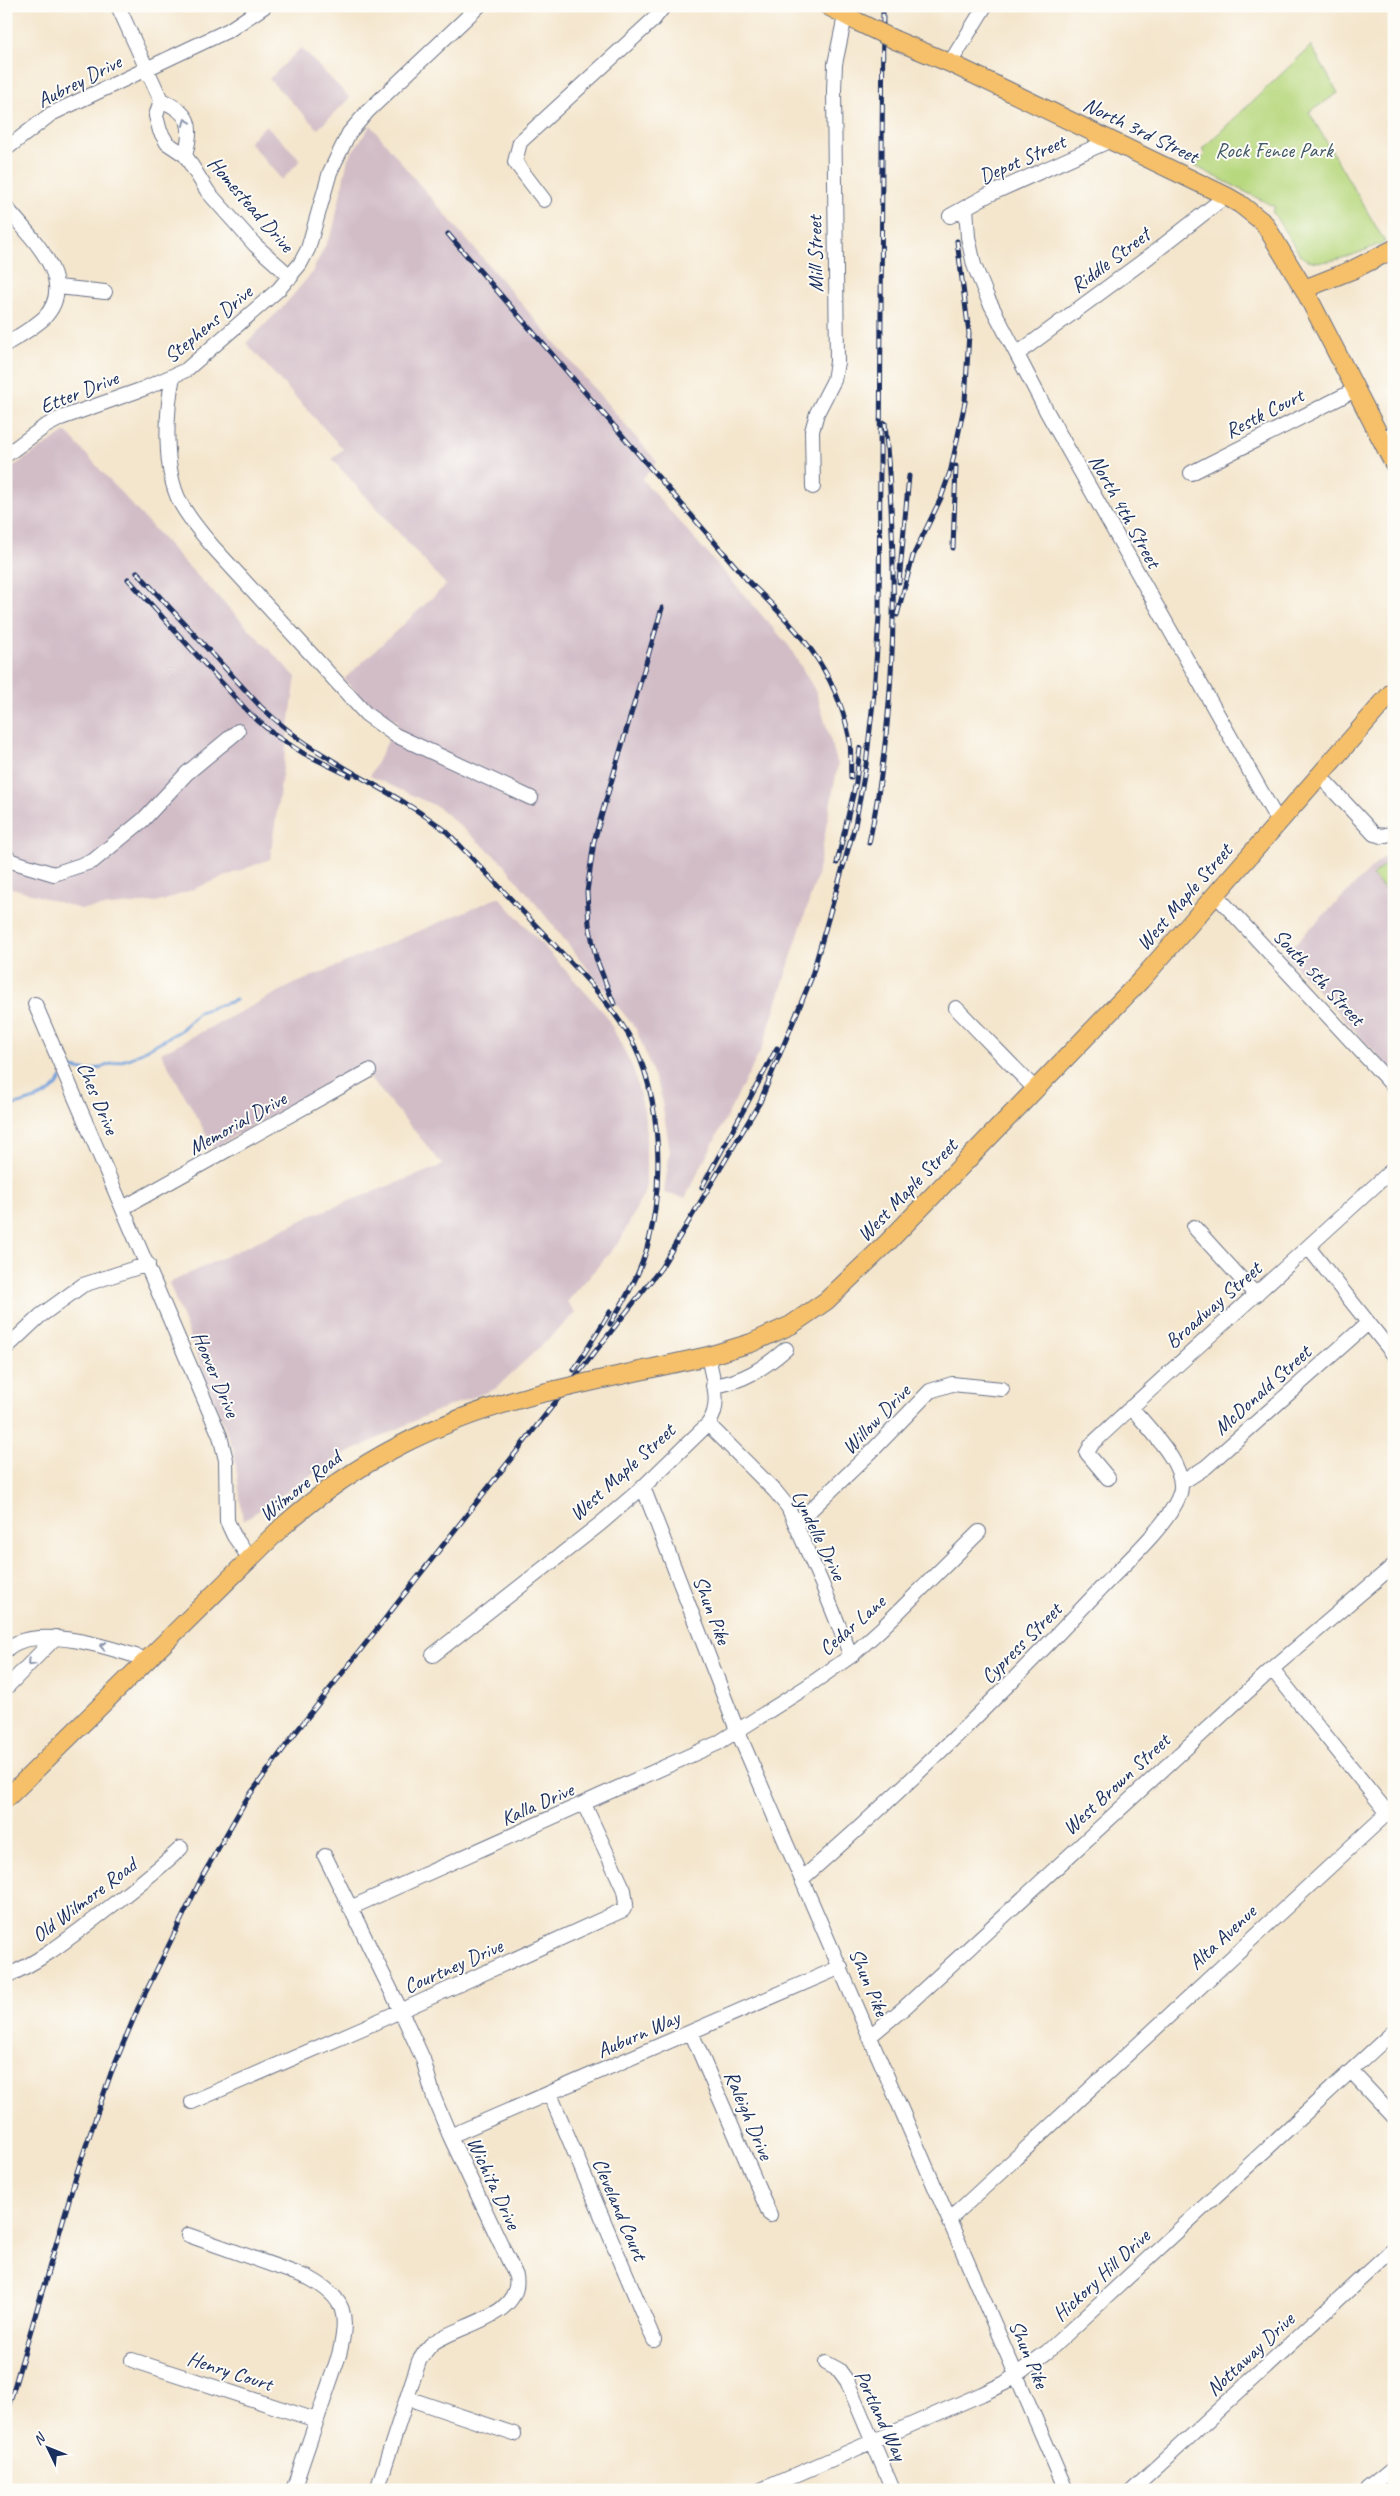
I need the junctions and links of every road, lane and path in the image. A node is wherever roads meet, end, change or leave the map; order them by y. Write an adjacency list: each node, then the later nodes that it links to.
1 (118, 6): 9 (street)
2 (264, 6): 9 (street, Aubrey Drive)
3 (479, 6): 20 (street, Stephens Drive)
4 (664, 6): 15 (street)
5 (828, 6): 7 (main road, North 3rd Street)
6 (985, 6): 8 (street)
7 (852, 19): 8 (main road, North 3rd Street, bridge); 32 (street, Mill Street)
8 (950, 64): 11 (main road, North 3rd Street)
9 (147, 68): 10 (street); 12 (street, Aubrey Drive)
10 (161, 100): 13 (street, Homestead Drive); 13 (street, Homestead Drive, one-way to 10)
11 (1111, 140): 14 (main road, North 3rd Street); 17 (street, Depot Street)
12 (6, 149)
13 (185, 155): 20 (street, Homestead Drive)
14 (1226, 196): 22 (main road, North 3rd Street); 25 (street, Riddle Street)
15 (544, 200)
16 (6, 207): 21 (street)
17 (966, 207): 18 (street, Depot Street); 25 (street, North 4th Street)
18 (950, 216)
19 (1394, 249): 22 (main road)
20 (290, 277): 26 (street, Stephens Drive)
21 (58, 287): 23 (street); 24 (street)
22 (1304, 289): 27 (main road, North 3rd Street)
23 (105, 292)
24 (6, 344)
25 (1017, 354): 37 (street, North 4th Street)
26 (173, 376): 29 (street, Etter Drive); 36 (street, Stephens Drive)
27 (1355, 390): 28 (main road, North 3rd Street); 31 (street, Restk Court)
28 (1387, 436): 30 (main road, North 3rd Street)
29 (6, 455)
30 (1394, 464)
31 (1191, 473)
32 (814, 486)
33 (1394, 690): 35 (main road, West Maple Street)
34 (238, 731): 39 (street)
35 (1320, 776): 37 (main road, West Maple Street); 38 (street)
36 (531, 798)
37 (1278, 823): 40 (main road, West Maple Street)
38 (1394, 833)
39 (6, 855)
40 (1216, 895): 44 (street, South 5th Street); 45 (main road, West Maple Street)
41 (35, 1004): 47 (street, Ches Drive)
42 (956, 1008): 45 (street)
43 (370, 1071): 47 (street, Memorial Drive)
44 (1394, 1087)
45 (1036, 1090): 56 (main road, West Maple Street)
46 (1394, 1168): 49 (street, Broadway Street)
47 (123, 1208): 50 (street, Hoover Drive)
48 (1194, 1226): 51 (street)
49 (1308, 1247): 51 (street, Broadway Street); 52 (street)
50 (148, 1264): 53 (street); 66 (street, Hoover Drive)
51 (1256, 1295): 59 (street, Broadway Street)
52 (1368, 1323): 55 (street); 62 (street, McDonald Street)
53 (6, 1348)
54 (786, 1349): 57 (street)
55 (1394, 1355)
56 (708, 1356): 57 (street, West Maple Street); 66 (main road, Wilmore Road, bridge)
57 (713, 1386): 60 (street, West Maple Street)
58 (1002, 1389): 64 (street, Willow Drive)
59 (1131, 1407): 61 (street, Broadway Street); 62 (street)
60 (708, 1424): 63 (street, West Maple Street); 64 (street, Lyndelle Drive)
61 (1108, 1478)
62 (1181, 1483): 81 (street, Cypress Street)
63 (643, 1487): 70 (street, West Maple Street); 75 (street, Shun Pike)
64 (796, 1524): 71 (street, Lyndelle Drive)
65 (979, 1532): 71 (street, Cedar Lane)
66 (250, 1559): 72 (main road, Wilmore Road)
67 (1394, 1565): 73 (street, West Brown Street)
68 (56, 1637): 69 (street); 72 (street, one-way to 68); 74 (street, one-way to 74)
69 (6, 1650)
70 (432, 1655)
71 (850, 1656): 75 (street, Cedar Lane)
72 (148, 1660): 76 (main road, Wilmore Road)
73 (1272, 1669): 78 (street, Alta Avenue); 88 (street, West Brown Street)
74 (6, 1688)
75 (737, 1730): 77 (street, Kalla Drive); 81 (street, Shun Pike)
76 (6, 1799)
77 (584, 1804): 82 (street, Kalla Drive); 85 (street, Courtney Drive)
78 (1391, 1809): 95 (street, Alta Avenue)
79 (181, 1848): 84 (street, Old Wilmore Road)
80 (325, 1856): 82 (street, Wichita Drive)
81 (802, 1878): 83 (street, Shun Pike)
82 (350, 1908): 85 (street, Wichita Drive)
83 (841, 1967): 87 (street, Auburn Way); 88 (street, Shun Pike)
84 (6, 1976)
85 (401, 2011): 91 (street, Courtney Drive); 93 (street, Wichita Drive)
86 (1394, 2030): 89 (street, Hickory Hill Drive)
87 (692, 2032): 90 (street, Auburn Way); 94 (street, Raleigh Drive)
88 (870, 2036): 95 (street, Shun Pike)
89 (1351, 2070): 92 (street); 101 (street, Hickory Hill Drive)
90 (550, 2094): 93 (street, Auburn Way); 98 (street, Cleveland Court)
91 (192, 2102)
92 (1394, 2117)
93 (450, 2136): 102 (street, Wichita Drive)
94 (770, 2215)
95 (950, 2218): 101 (street, Shun Pike)
96 (188, 2235): 103 (street)
97 (1394, 2248): 112 (street, Nottaway Drive)
98 (654, 2340)
99 (132, 2360): 103 (street, Henry Court)
100 (826, 2363): 105 (street, Portland Way)
101 (1016, 2375): 105 (street, Hickory Hill Drive); 111 (street, Shun Pike)
102 (407, 2398): 104 (street); 108 (street, Wichita Drive)
103 (316, 2420): 107 (street)
104 (514, 2434)
105 (872, 2442): 109 (street, Hickory Hill Drive); 110 (street, Portland Way)
106 (1394, 2468): 113 (street)
107 (293, 2490)
108 (377, 2490)
109 (761, 2490)
110 (893, 2490)
111 (1066, 2490)
112 (1132, 2490)
113 (1367, 2490)

